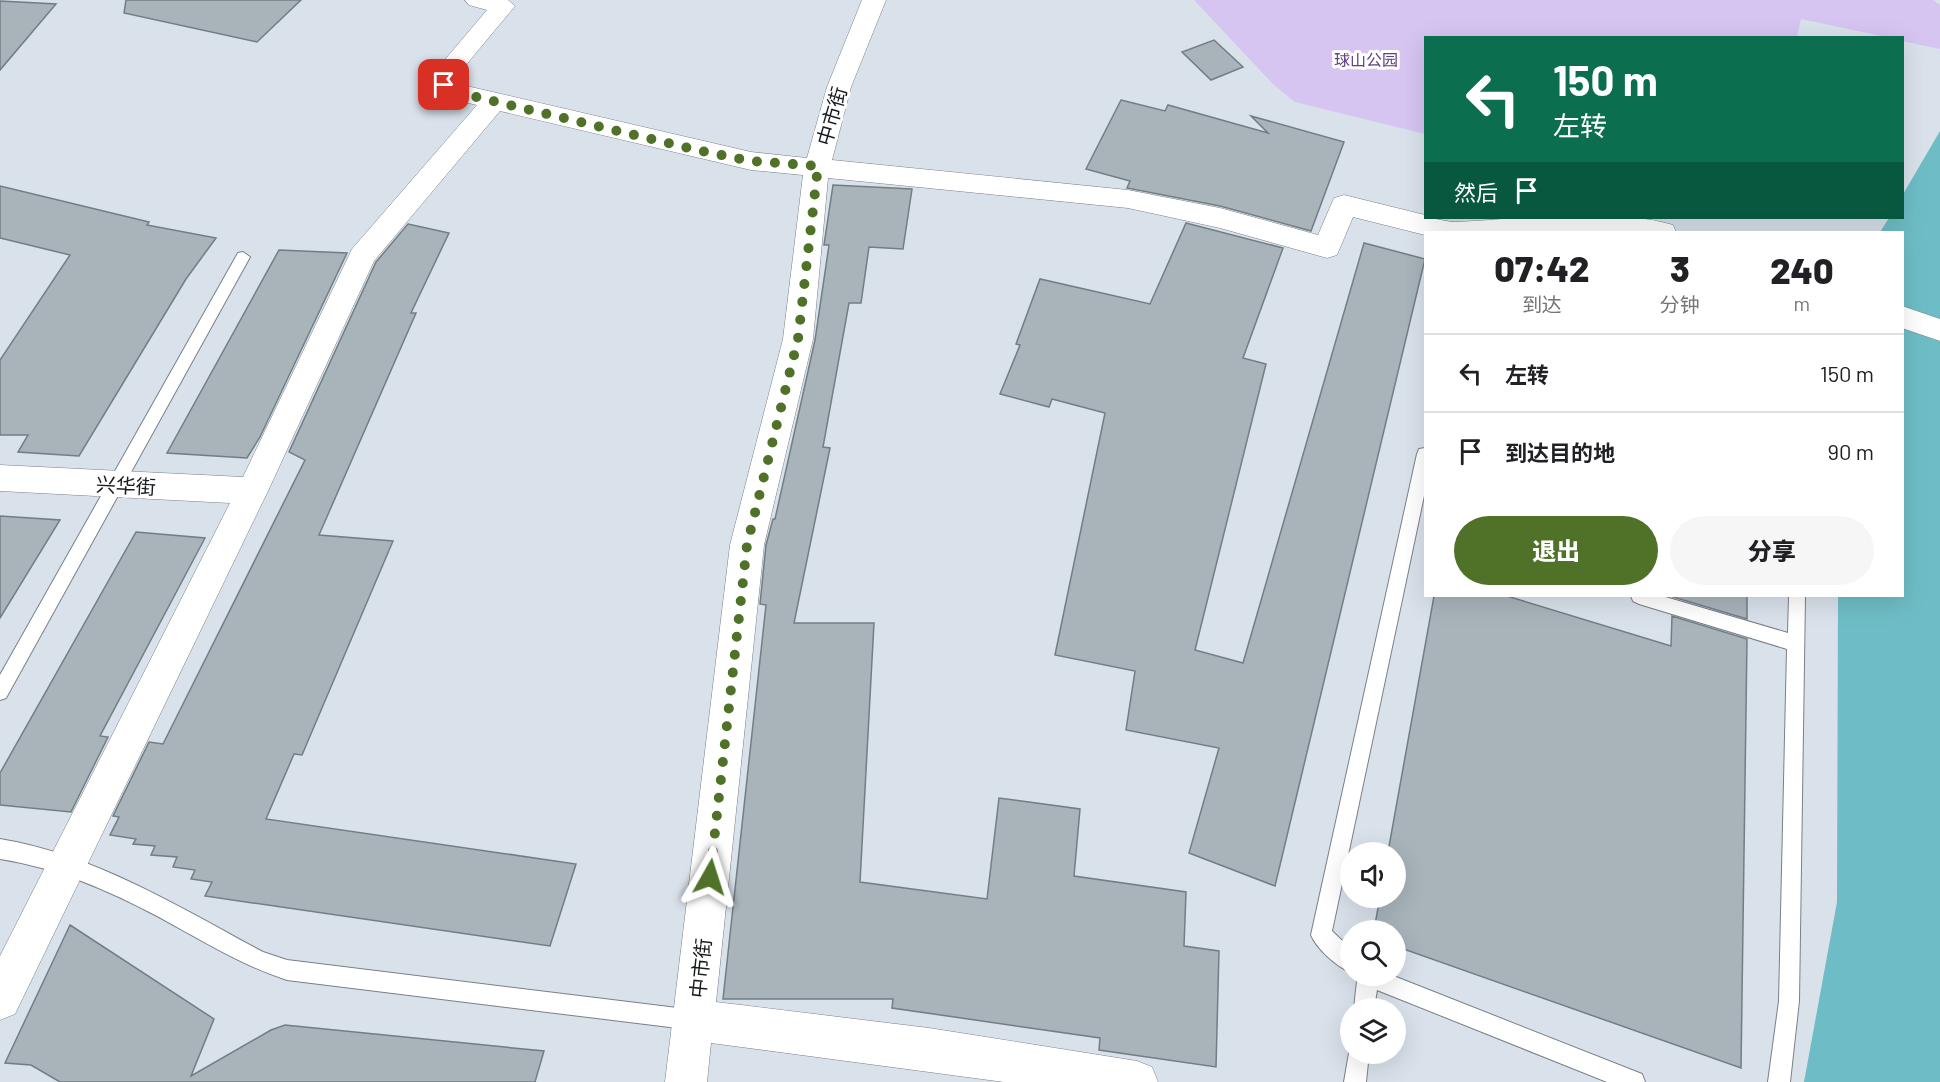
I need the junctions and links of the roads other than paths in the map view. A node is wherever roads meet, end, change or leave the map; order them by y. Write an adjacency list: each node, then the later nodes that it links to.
1 (477, 0): 3 (street)
2 (874, 0): 4 (street, 中市街)
3 (494, 102): 4 (street); 14 (street)
4 (818, 166): 5 (street); 25 (street, 中市街)
5 (1449, 231)
6 (1486, 231): 7 (street)
7 (1657, 231)
8 (243, 257): 13 (lane)
9 (1904, 317): 10 (street)
10 (1940, 330)
11 (1424, 463): 15 (lane)
12 (0, 478): 13 (street, 兴华街)
13 (117, 484): 14 (street, 兴华街); 19 (lane)
14 (252, 491): 21 (street)
15 (1417, 527): 22 (lane)
16 (1642, 597): 18 (lane)
17 (1797, 597): 18 (lane)
18 (1796, 644): 31 (lane)
19 (0, 692)
20 (0, 849): 21 (lane)
21 (66, 866): 24 (street); 25 (lane)
22 (1340, 953)
23 (1389, 986): 30 (lane)
24 (0, 999)
25 (694, 1020): 27 (street, 中市街); 28 (street)
26 (1356, 1064): 29 (lane)
27 (687, 1082)
28 (1137, 1082)
29 (1354, 1082)
30 (1634, 1082)
31 (1779, 1082)

